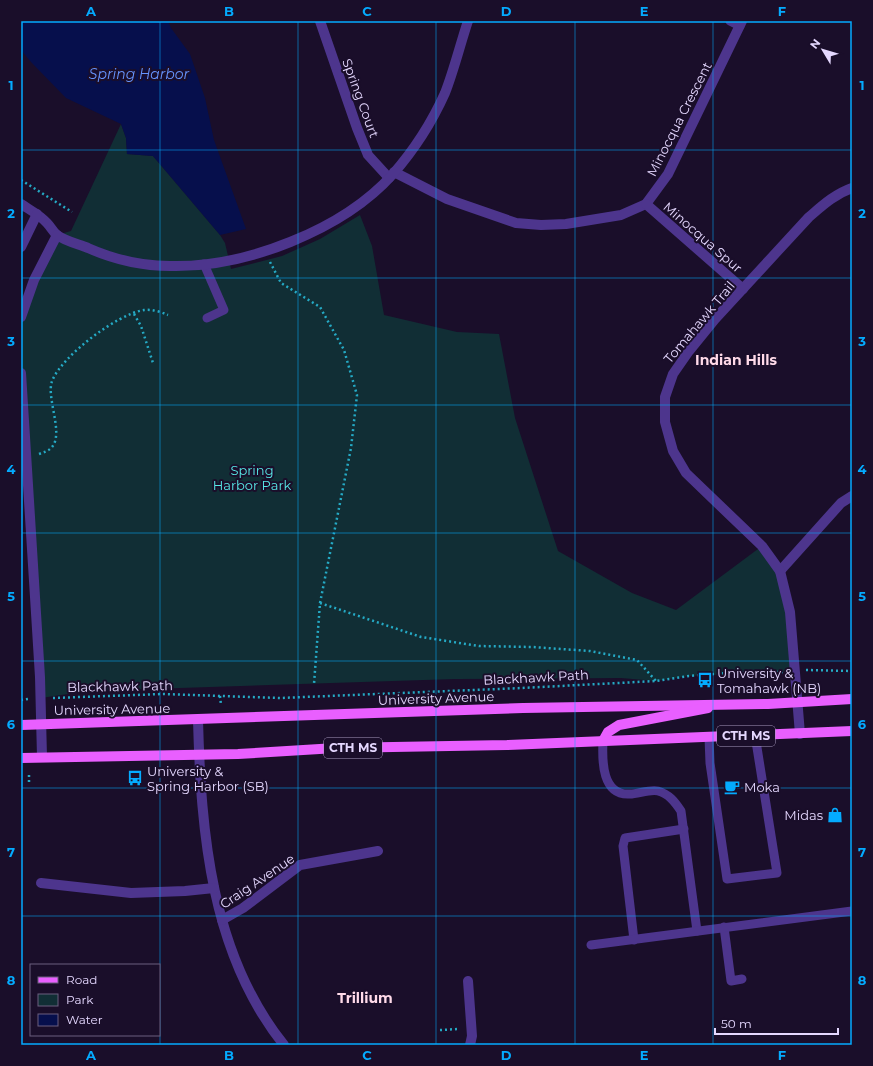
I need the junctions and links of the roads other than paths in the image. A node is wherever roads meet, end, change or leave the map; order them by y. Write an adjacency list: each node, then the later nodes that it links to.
1 (320, 21): 5 (street, Spring Court)
2 (468, 21): 5 (street)
3 (730, 21): 4 (lane)
4 (741, 24): 8 (street, Minocqua Crescent)
5 (392, 175): 8 (street); 12 (street)
6 (852, 188): 13 (street, Tomahawk Trail)
7 (21, 204): 9 (street)
8 (646, 204): 13 (street, Minocqua Spur)
9 (37, 214): 10 (street); 11 (street)
10 (57, 235): 12 (street); 14 (street)
11 (21, 246)
12 (204, 264): 15 (lane)
13 (743, 289): 18 (street, Tomahawk Trail)
14 (21, 317)
15 (207, 318)
16 (21, 373): 23 (street)
17 (852, 496): 18 (street)
18 (780, 571): 20 (street)
19 (852, 699): 20 (main road, University Avenue)
20 (799, 702): 21 (main road, University Avenue); 26 (street)
21 (726, 703): 22 (main road, University Avenue); 29 (main road)
22 (198, 720): 23 (main road, University Avenue); 30 (street, Craig Avenue)
23 (41, 724): 24 (main road, University Avenue); 31 (street)
24 (21, 725)
25 (852, 731): 26 (main road, CTH MS)
26 (800, 734): 27 (main road, CTH MS)
27 (755, 735): 28 (main road, CTH MS); 28 (lane)
28 (709, 737): 29 (main road, CTH MS)
29 (602, 741): 30 (main road, CTH MS); 33 (lane)
30 (199, 754): 31 (main road, CTH MS); 36 (street, Craig Avenue)
31 (42, 757): 32 (main road, CTH MS)
32 (21, 758)
33 (684, 829): 40 (lane); 41 (lane)
34 (378, 851): 38 (street, Craig Avenue)
35 (42, 883): 36 (street, Craig Avenue)
36 (214, 888): 38 (street, Craig Avenue)
37 (852, 911): 39 (lane)
38 (222, 920): 45 (street, Craig Avenue)
39 (724, 927): 40 (lane); 43 (lane)
40 (697, 931): 41 (lane)
41 (634, 940): 42 (lane)
42 (591, 945)
43 (742, 980)
44 (468, 981): 46 (street)
45 (284, 1045)
46 (470, 1045)

